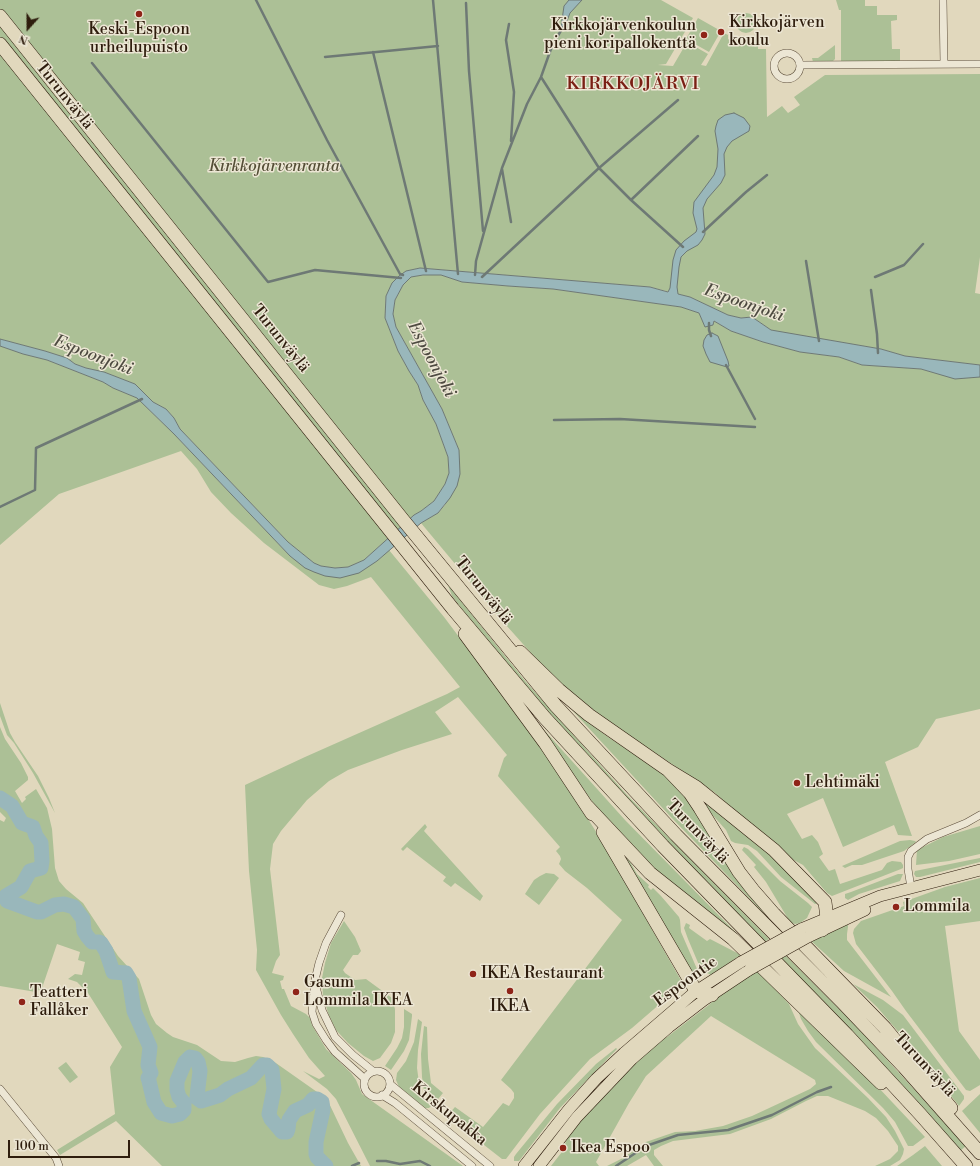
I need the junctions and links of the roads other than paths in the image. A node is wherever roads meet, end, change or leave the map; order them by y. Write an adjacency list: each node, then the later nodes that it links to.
1 (943, 0): 5 (street)
2 (0, 16): 8 (highway, Turunväylä)
3 (0, 44): 7 (highway, Turunväylä)
4 (801, 64): 5 (street)
5 (944, 64): 6 (street)
6 (980, 64)
7 (453, 609): 10 (highway); 26 (highway, Turunväylä)
8 (495, 633): 9 (highway); 25 (highway, Turunväylä)
9 (668, 770): 15 (highway); 25 (highway)
10 (587, 806): 18 (highway); 26 (highway)
11 (980, 815): 13 (street)
12 (980, 870): 13 (main road, Espoontie)
13 (911, 888): 15 (main road, Espoontie)
14 (341, 915): 17 (street)
15 (824, 924): 16 (main road, Espoontie, bridge)
16 (745, 966): 18 (main road, Espoontie); 19 (main road, Espoontie)
17 (315, 980): 20 (street); 21 (street)
18 (696, 991): 19 (highway); 31 (main road, Espoontie)
19 (712, 995): 32 (main road, Espoontie)
20 (374, 1072): 21 (street); 22 (street)
21 (365, 1079): 24 (street)
22 (390, 1084): 24 (street); 30 (street, Kirskupakka)
23 (0, 1089): 28 (street)
24 (382, 1095): 29 (street, Kirskupakka)
25 (969, 1140): 27 (highway, Turunväylä)
26 (955, 1153): 33 (highway, Turunväylä)
27 (980, 1153)
28 (59, 1166)
29 (472, 1166)
30 (490, 1166)
31 (524, 1166)
32 (539, 1166)
33 (966, 1166)

